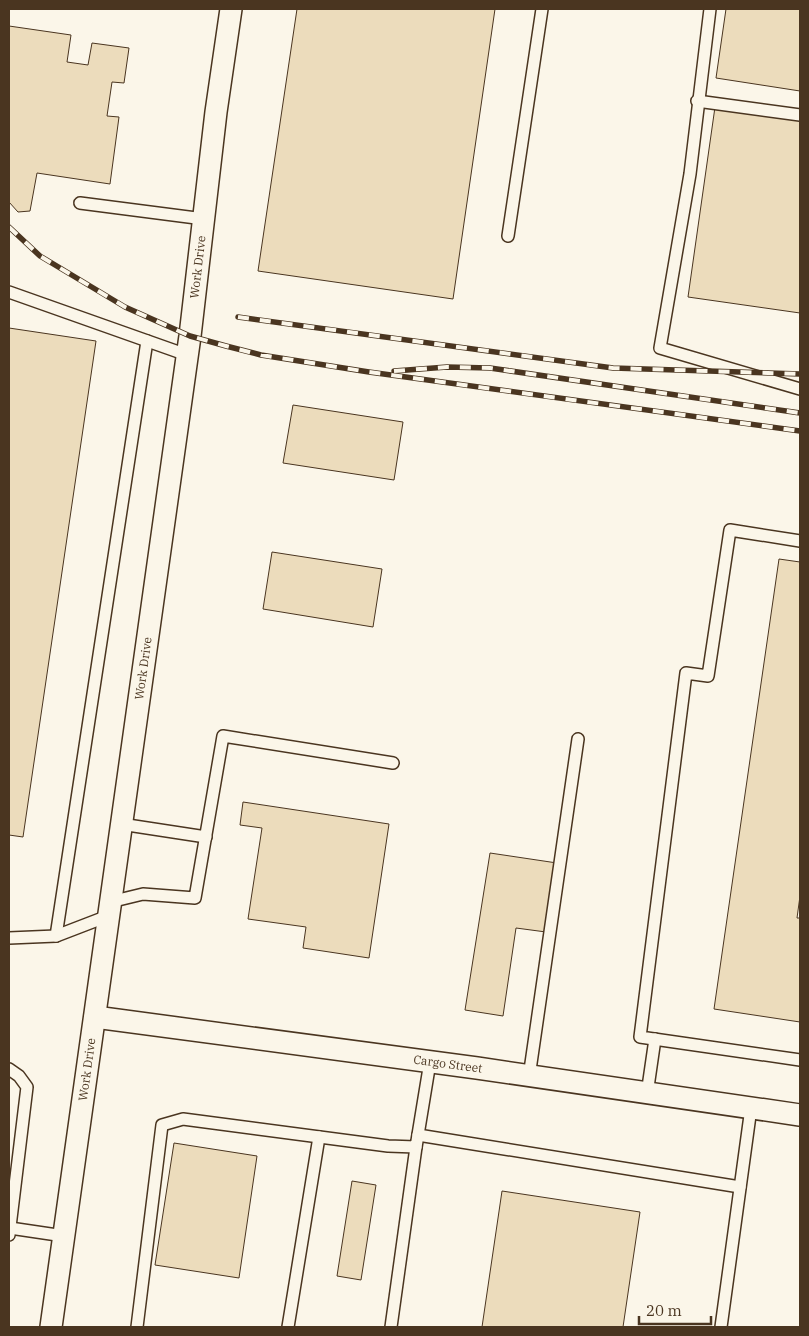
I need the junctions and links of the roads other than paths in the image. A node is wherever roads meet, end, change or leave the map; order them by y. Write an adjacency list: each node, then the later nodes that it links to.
1 (231, 9): 7 (street, Work Drive)
2 (542, 9): 8 (lane)
3 (710, 9): 4 (lane)
4 (697, 101): 5 (lane); 12 (lane)
5 (800, 114)
6 (80, 203): 7 (lane)
7 (204, 219): 11 (street, Work Drive)
8 (508, 236)
9 (9, 292): 10 (lane)
10 (147, 341): 11 (lane); 19 (lane)
11 (187, 355): 16 (street, Work Drive)
12 (800, 388)
13 (800, 541): 22 (lane)
14 (578, 739): 26 (lane)
15 (393, 763): 17 (lane)
16 (121, 824): 17 (lane); 18 (street, Work Drive)
17 (206, 837): 18 (lane)
18 (109, 909): 19 (lane); 21 (street, Work Drive)
19 (56, 936): 20 (lane)
20 (9, 938)
21 (95, 1017): 24 (street, Cargo Street); 36 (street, Work Drive)
22 (655, 1039): 23 (lane); 27 (lane)
23 (800, 1060)
24 (430, 1062): 26 (street, Cargo Street); 30 (lane)
25 (9, 1069): 34 (lane)
26 (529, 1076): 27 (street, Cargo Street)
27 (647, 1094): 28 (street, Cargo Street)
28 (751, 1108): 29 (street, Cargo Street); 33 (lane)
29 (800, 1115)
30 (418, 1134): 32 (lane); 33 (lane)
31 (319, 1137): 32 (lane); 38 (lane); 39 (lane)
32 (416, 1147): 40 (lane)
33 (740, 1187): 41 (lane)
34 (10, 1208): 35 (lane)
35 (9, 1231): 36 (lane)
36 (64, 1236): 37 (street, Work Drive)
37 (51, 1327)
38 (142, 1327)
39 (288, 1327)
40 (392, 1327)
41 (721, 1327)

